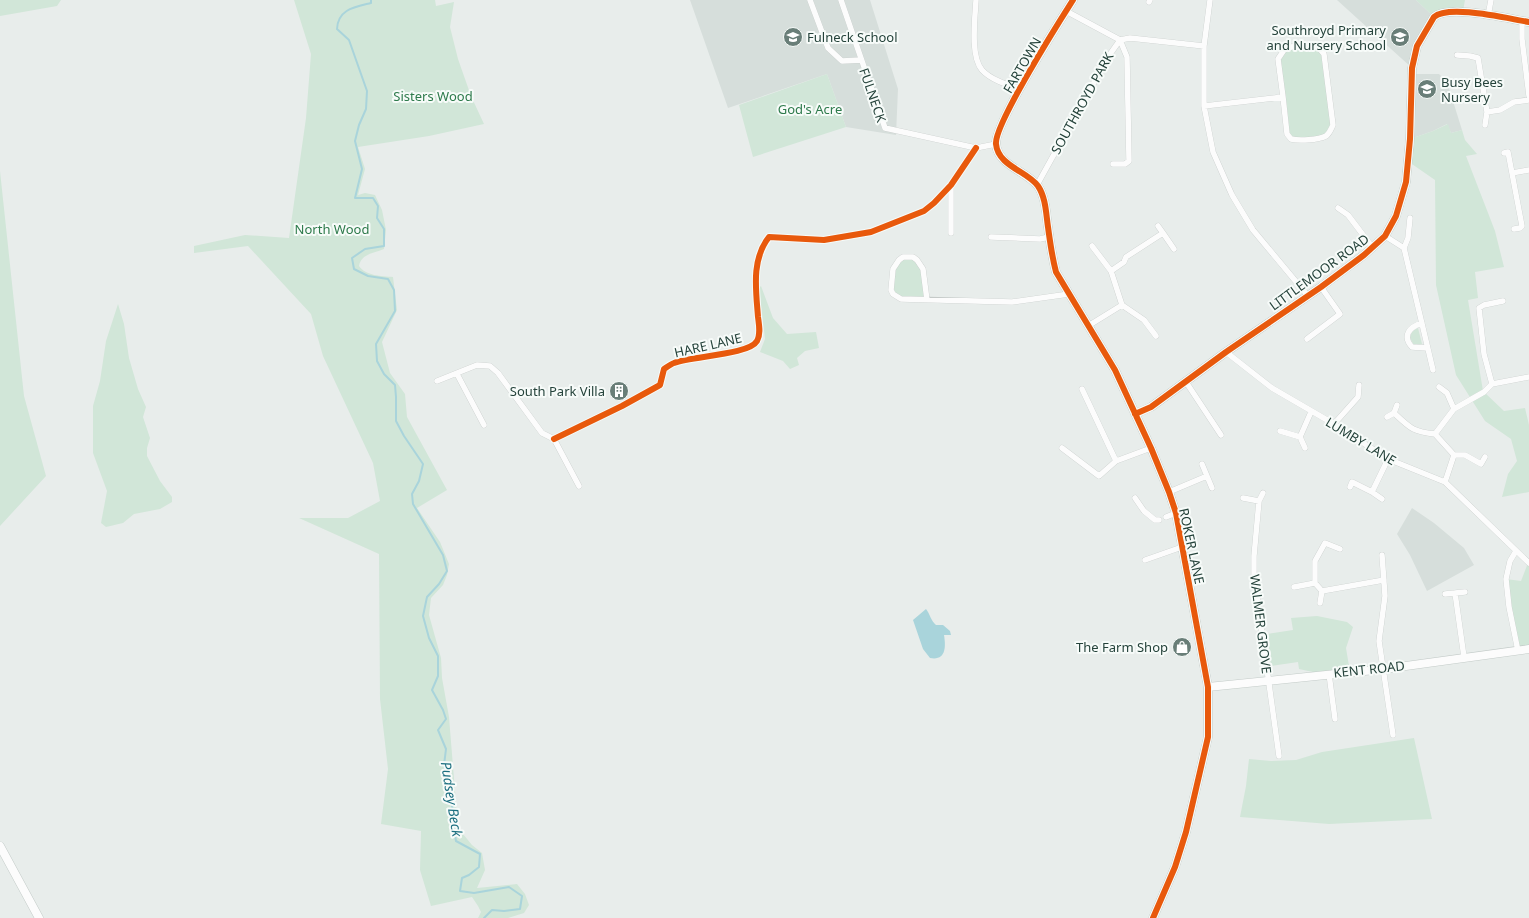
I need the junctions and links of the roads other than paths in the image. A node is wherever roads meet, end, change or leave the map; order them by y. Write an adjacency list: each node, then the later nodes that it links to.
1 (810, 0): 13 (street)
2 (841, 0): 13 (street, FULNECK)
3 (976, 0): 14 (street)
4 (1073, 0): 7 (street, FARTOWN)
5 (1210, 0): 11 (street)
6 (1491, 0): 8 (street)
7 (1066, 11): 10 (street); 14 (street, FARTOWN)
8 (1488, 16): 9 (street, LITTLEMOOR ROAD); 35 (street, LITTLEMOOR ROAD)
9 (1526, 21): 15 (street)
10 (1120, 40): 11 (street); 24 (street, SOUTHROYD PARK); 28 (street, SOUTHROYD PARK)
11 (1204, 46): 18 (street)
12 (1457, 55): 19 (street)
13 (861, 60): 22 (street, FULNECK)
14 (1020, 89): 21 (street, FARTOWN)
15 (1529, 96)
16 (1283, 97): 16 (street); 18 (street)
17 (1529, 100): 19 (street)
18 (1204, 106): 45 (street)
19 (1487, 112): 20 (street)
20 (1485, 125)
21 (996, 144): 22 (street, FULNECK); 28 (street)
22 (976, 148): 27 (street, HARE LANE)
23 (1504, 153): 26 (street)
24 (1114, 164)
25 (1529, 170): 26 (street)
26 (1512, 173): 32 (street)
27 (951, 185): 33 (street); 76 (street, HARE LANE)
28 (1037, 185): 37 (street, ROKER LANE)
29 (1338, 208): 39 (street)
30 (1410, 218): 40 (street)
31 (1158, 226): 34 (street)
32 (1514, 229)
33 (951, 233)
34 (1163, 233): 41 (street); 42 (street)
35 (1385, 236): 39 (street, LITTLEMOOR ROAD); 40 (street)
36 (991, 237): 37 (street)
37 (1049, 237): 44 (street, ROKER LANE)
38 (1092, 246): 42 (street)
39 (1373, 248): 43 (street, LITTLEMOOR ROAD)
40 (1404, 248): 49 (street)
41 (1174, 249)
42 (1110, 270): 48 (street)
43 (1321, 287): 45 (street, LITTLEMOOR ROAD); 52 (street)
44 (1069, 294): 46 (street); 50 (street, ROKER LANE)
45 (1308, 296): 54 (street, LITTLEMOOR ROAD)
46 (927, 300): 46 (street)
47 (1503, 301): 60 (street)
48 (1122, 305): 50 (street); 51 (street)
49 (1422, 323): 53 (street); 53 (street)
50 (1088, 326): 68 (street, ROKER LANE)
51 (1156, 336)
52 (1307, 339)
53 (1427, 348): 55 (street)
54 (1226, 352): 59 (street, LITTLEMOOR ROAD); 66 (street, LUMBY LANE)
55 (1433, 370)
56 (457, 374): 58 (street); 71 (street); 76 (street)
57 (1529, 377): 60 (street)
58 (437, 382)
59 (1186, 382): 68 (street, LITTLEMOOR ROAD); 74 (street)
60 (1492, 384): 65 (street)
61 (1359, 385): 70 (street)
62 (1439, 387): 65 (street)
63 (1082, 389): 83 (street)
64 (1397, 405): 67 (street)
65 (1454, 408): 73 (street)
66 (1311, 412): 70 (street, LUMBY LANE); 75 (street)
67 (1394, 413): 69 (street); 73 (street)
68 (1135, 414): 78 (street, ROKER LANE)
69 (1387, 417)
70 (1334, 424): 82 (street, LUMBY LANE)
71 (484, 425)
72 (1280, 431): 75 (street)
73 (1435, 434): 80 (street)
74 (1221, 435)
75 (1300, 438): 79 (street)
76 (554, 439): 87 (street)
77 (1062, 448): 83 (street)
78 (1150, 448): 83 (street); 90 (street, ROKER LANE)
79 (1305, 448)
80 (1454, 455): 81 (street); 86 (street)
81 (1485, 457)
82 (1388, 459): 86 (street, LUMBY LANE); 91 (street)
83 (1116, 461)
84 (1202, 464): 85 (street)
85 (1207, 476): 89 (street); 90 (street)
86 (1445, 482): 102 (street, LUMBY LANE)
87 (579, 486)
88 (1350, 487): 91 (street)
89 (1212, 488)
90 (1169, 492): 97 (street, ROKER LANE)
91 (1372, 492): 95 (street)
92 (1263, 493): 96 (street, WALMER GROVE)
93 (1135, 498): 99 (street)
94 (1243, 498): 96 (street)
95 (1382, 499)
96 (1259, 501): 119 (street, WALMER GROVE)
97 (1176, 513): 98 (street); 100 (street, ROKER LANE)
98 (1166, 517)
99 (1159, 520)
100 (1182, 547): 104 (street); 120 (street, ROKER LANE)
101 (1340, 548): 107 (street)
102 (1516, 551): 105 (street, LUMBY LANE); 115 (street)
103 (1382, 555): 106 (street)
104 (1145, 560)
105 (1529, 563)
106 (1384, 580): 109 (street); 117 (street)
107 (1316, 583): 108 (street); 109 (street)
108 (1294, 587)
109 (1322, 591): 113 (street)
110 (1465, 592): 111 (street)
111 (1455, 593): 112 (street); 116 (street)
112 (1445, 594)
113 (1320, 603)
114 (1529, 649): 115 (street, KENT ROAD)
115 (1518, 651): 116 (street, KENT ROAD)
116 (1464, 657): 117 (street, KENT ROAD)
117 (1384, 669): 118 (street, KENT ROAD); 122 (street)
118 (1329, 674): 119 (street, KENT ROAD); 121 (street)
119 (1268, 680): 120 (street, KENT ROAD); 123 (street, WALMER GROVE)
120 (1208, 687): 126 (street, ROKER LANE)
121 (1335, 719)
122 (1393, 735)
123 (1279, 756)
124 (0, 846): 125 (street)
125 (39, 918)
126 (1153, 918)

